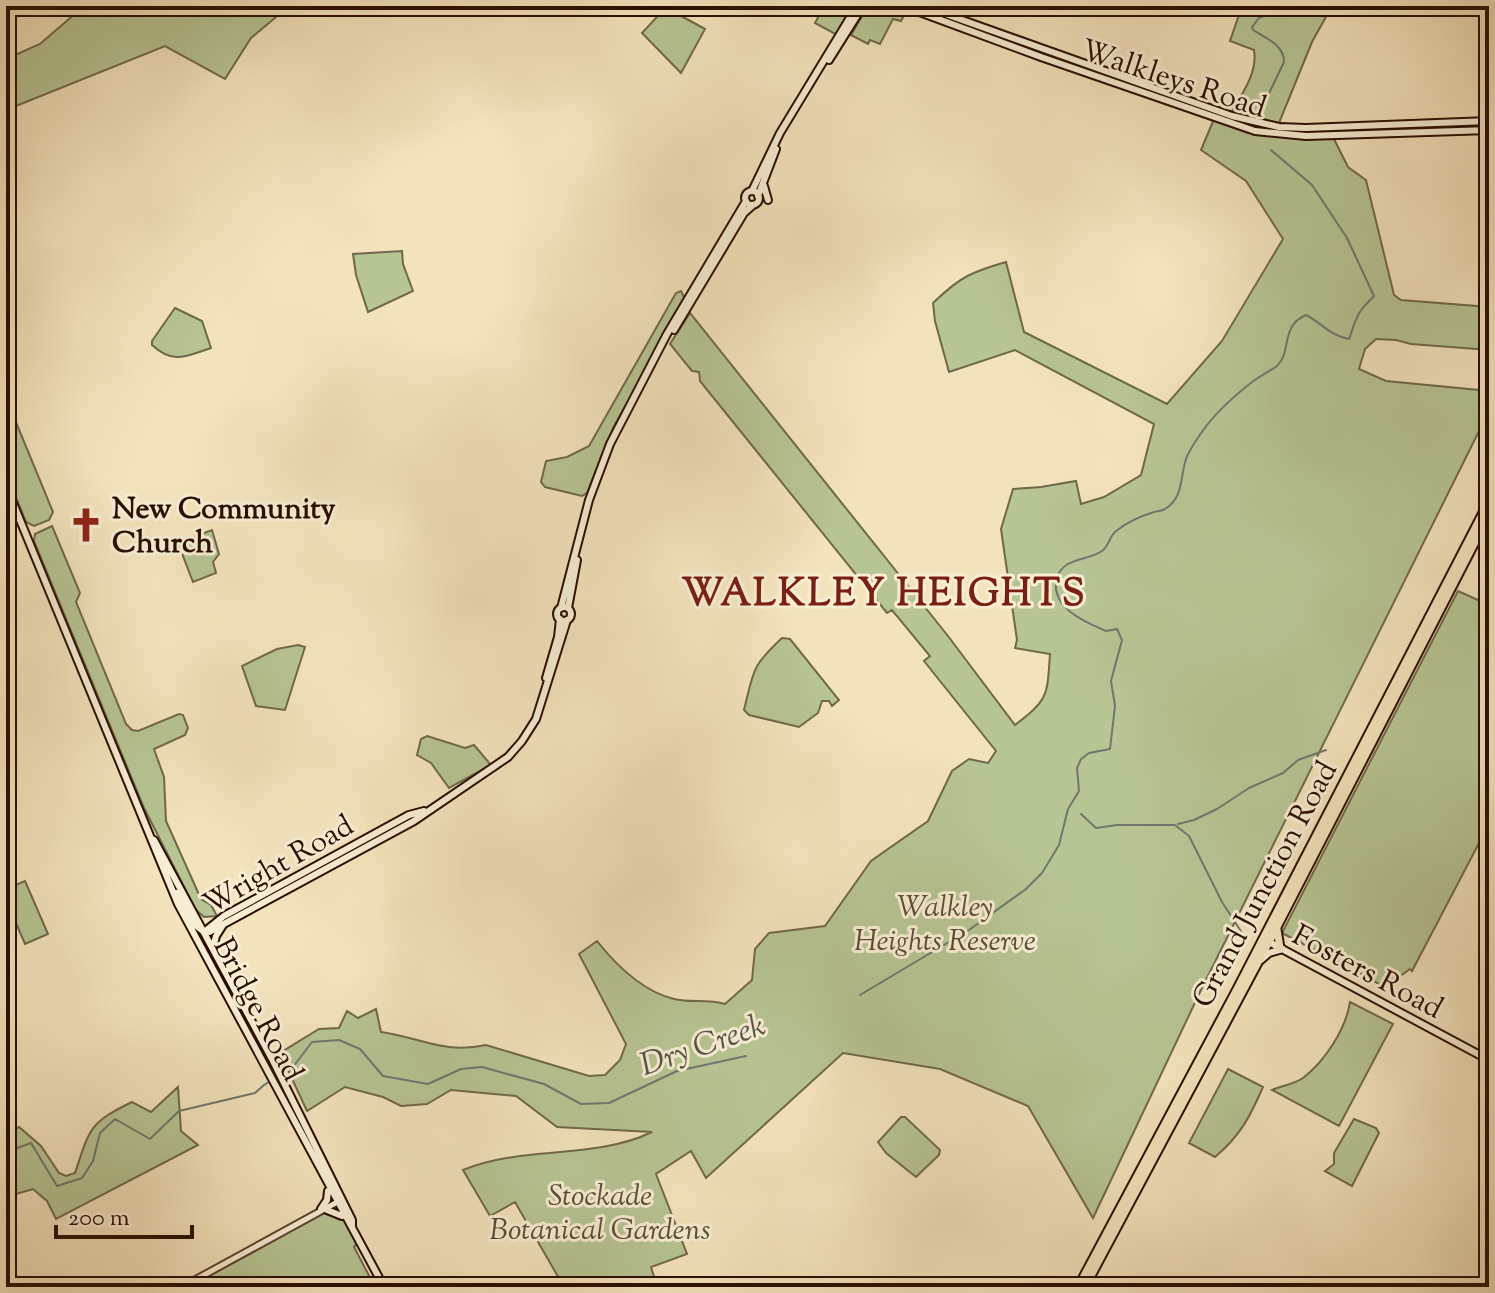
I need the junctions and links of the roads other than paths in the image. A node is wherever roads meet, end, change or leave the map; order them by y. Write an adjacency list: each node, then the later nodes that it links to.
1 (860, 6): 6 (main road)
2 (903, 6): 5 (main road, Walkleys Road)
3 (923, 6): 4 (main road, Walkleys Road)
4 (1489, 121)
5 (1489, 130)
6 (783, 131): 7 (main road); 8 (main road)
7 (774, 156): 8 (main road); 9 (main road)
8 (755, 193): 10 (main road); 10 (main road)
9 (768, 200)
10 (749, 203): 15 (main road)
11 (6, 486): 17 (main road, Bridge Road)
12 (1489, 501): 14 (highway, Grand Junction Road)
13 (1489, 515): 14 (highway, Grand Junction Road)
14 (1448, 588): 21 (highway, Grand Junction Road); 23 (highway, Grand Junction Road)
15 (564, 608): 16 (main road); 16 (main road)
16 (563, 620): 20 (main road, Wright Road)
17 (150, 833): 18 (main road, Bridge Road); 19 (main road, Bridge Road)
18 (166, 876): 22 (main road); 27 (main road, Bridge Road)
19 (193, 912): 20 (main road); 22 (main road, Bridge Road)
20 (223, 920): 22 (main road, Wright Road); 24 (main road)
21 (1277, 927): 23 (highway, Grand Junction Road); 25 (highway)
22 (204, 932): 24 (main road, Bridge Road); 27 (main road)
23 (1266, 941): 25 (main road, Fosters Road); 26 (highway, Grand Junction Road); 40 (highway, Grand Junction Road)
24 (213, 949): 28 (main road, Bridge Road)
25 (1281, 949): 26 (main road); 30 (main road, Fosters Road)
26 (1259, 961): 40 (highway, Grand Junction Road)
27 (211, 968): 29 (main road, Bridge Road)
28 (237, 994): 29 (main road); 31 (main road, Bridge Road)
29 (228, 999): 32 (main road, Bridge Road)
30 (1489, 1060)
31 (290, 1094): 32 (main road); 33 (main road, Bridge Road)
32 (282, 1099): 34 (main road, Bridge Road)
33 (302, 1118): 34 (main road); 36 (main road, Bridge Road)
34 (294, 1122): 35 (main road, Bridge Road)
35 (328, 1186): 36 (main road, Bridge Road); 37 (main road)
36 (340, 1201): 37 (street); 38 (main road); 39 (main road)
37 (324, 1210): 38 (main road); 41 (street)
38 (345, 1218): 39 (main road)
39 (352, 1227): 42 (main road)
40 (1090, 1272): 43 (highway, Grand Junction Road); 44 (highway, Grand Junction Road)
41 (182, 1287)
42 (384, 1287)
43 (1078, 1287)
44 (1085, 1287)

